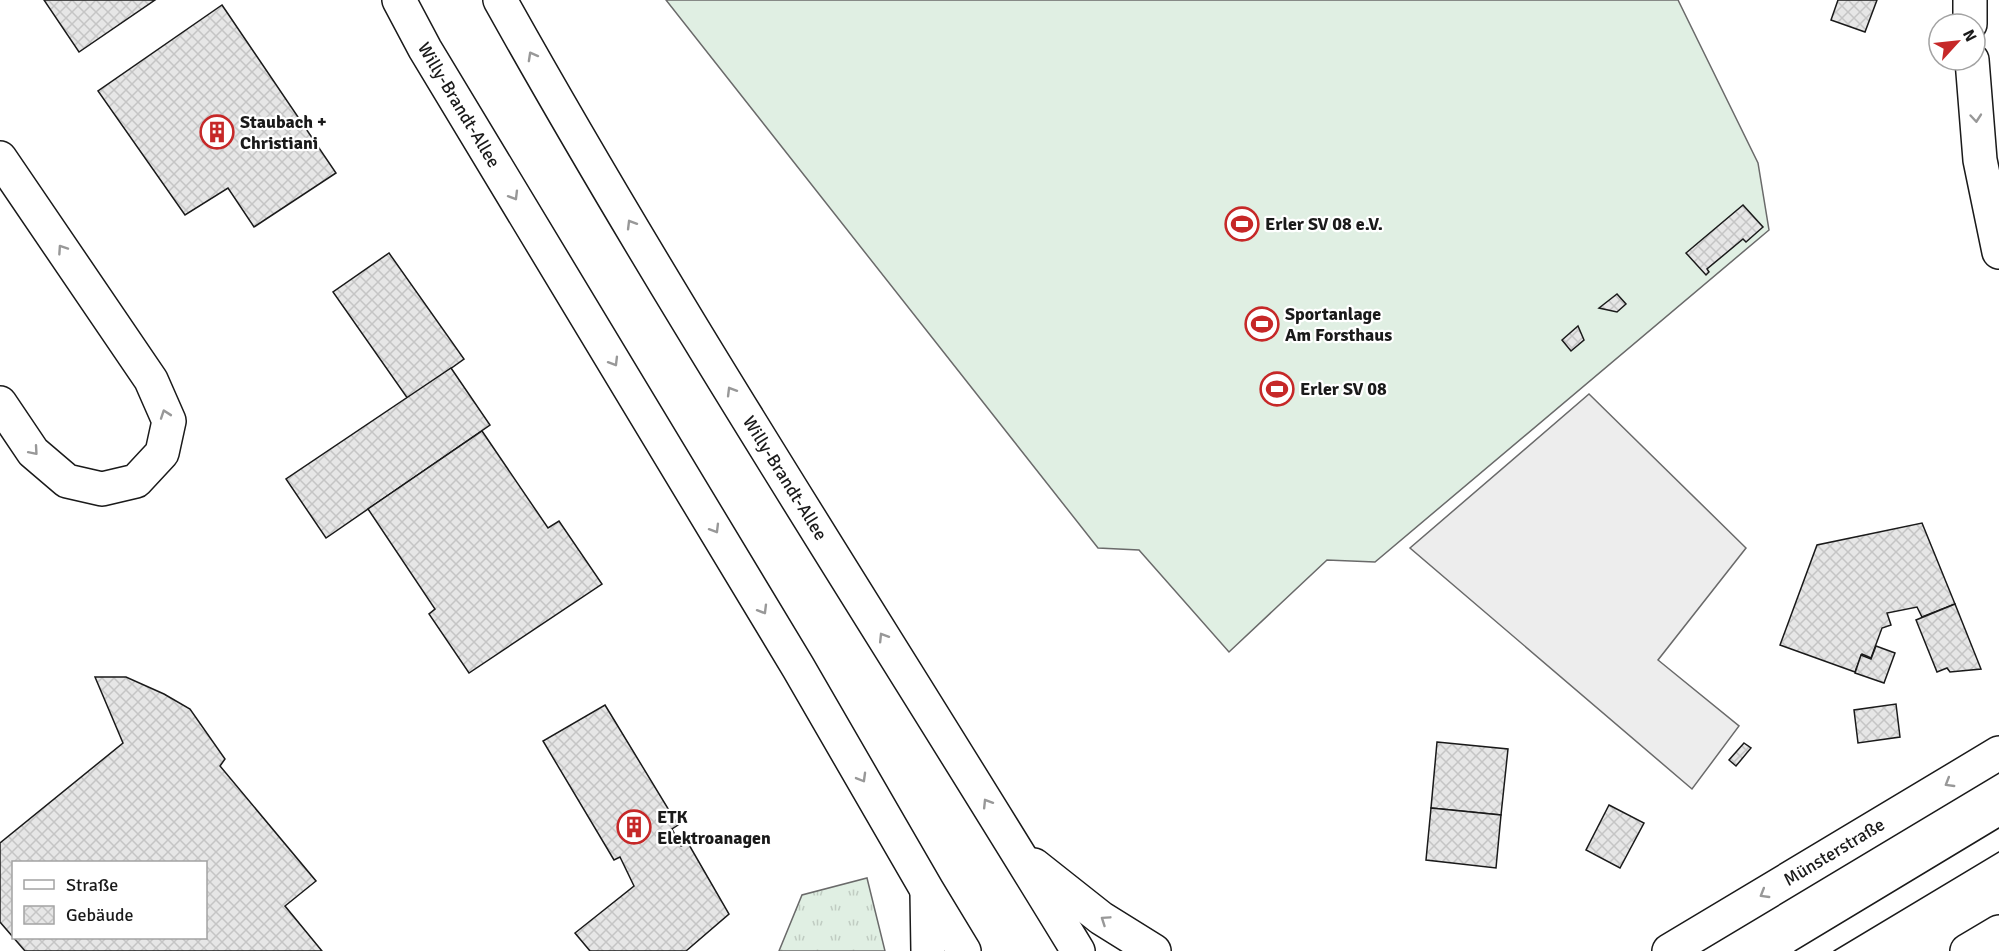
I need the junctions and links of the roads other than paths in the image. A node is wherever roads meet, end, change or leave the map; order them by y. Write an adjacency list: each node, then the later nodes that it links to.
1 (399, 0): 9 (main road, Willy-Brandt-Allee, one-way to 9)
2 (500, 0): 8 (main road, Willy-Brandt-Allee, one-way to 2)
3 (1973, 72): 5 (main road, one-way to 5)
4 (0, 158): 6 (main road, one-way to 4)
5 (1999, 252)
6 (0, 403)
7 (1999, 753): 15 (main road, Münsterstraße, one-way to 15)
8 (1017, 852): 13 (main road, Willy-Brandt-Allee); 14 (main road, one-way to 8)
9 (927, 890): 11 (main road); 12 (main road, Willy-Brandt-Allee)
10 (1999, 932): 16 (main road)
11 (928, 951)
12 (964, 951)
13 (1078, 951)
14 (1154, 951)
15 (1669, 951)
16 (1967, 951)

